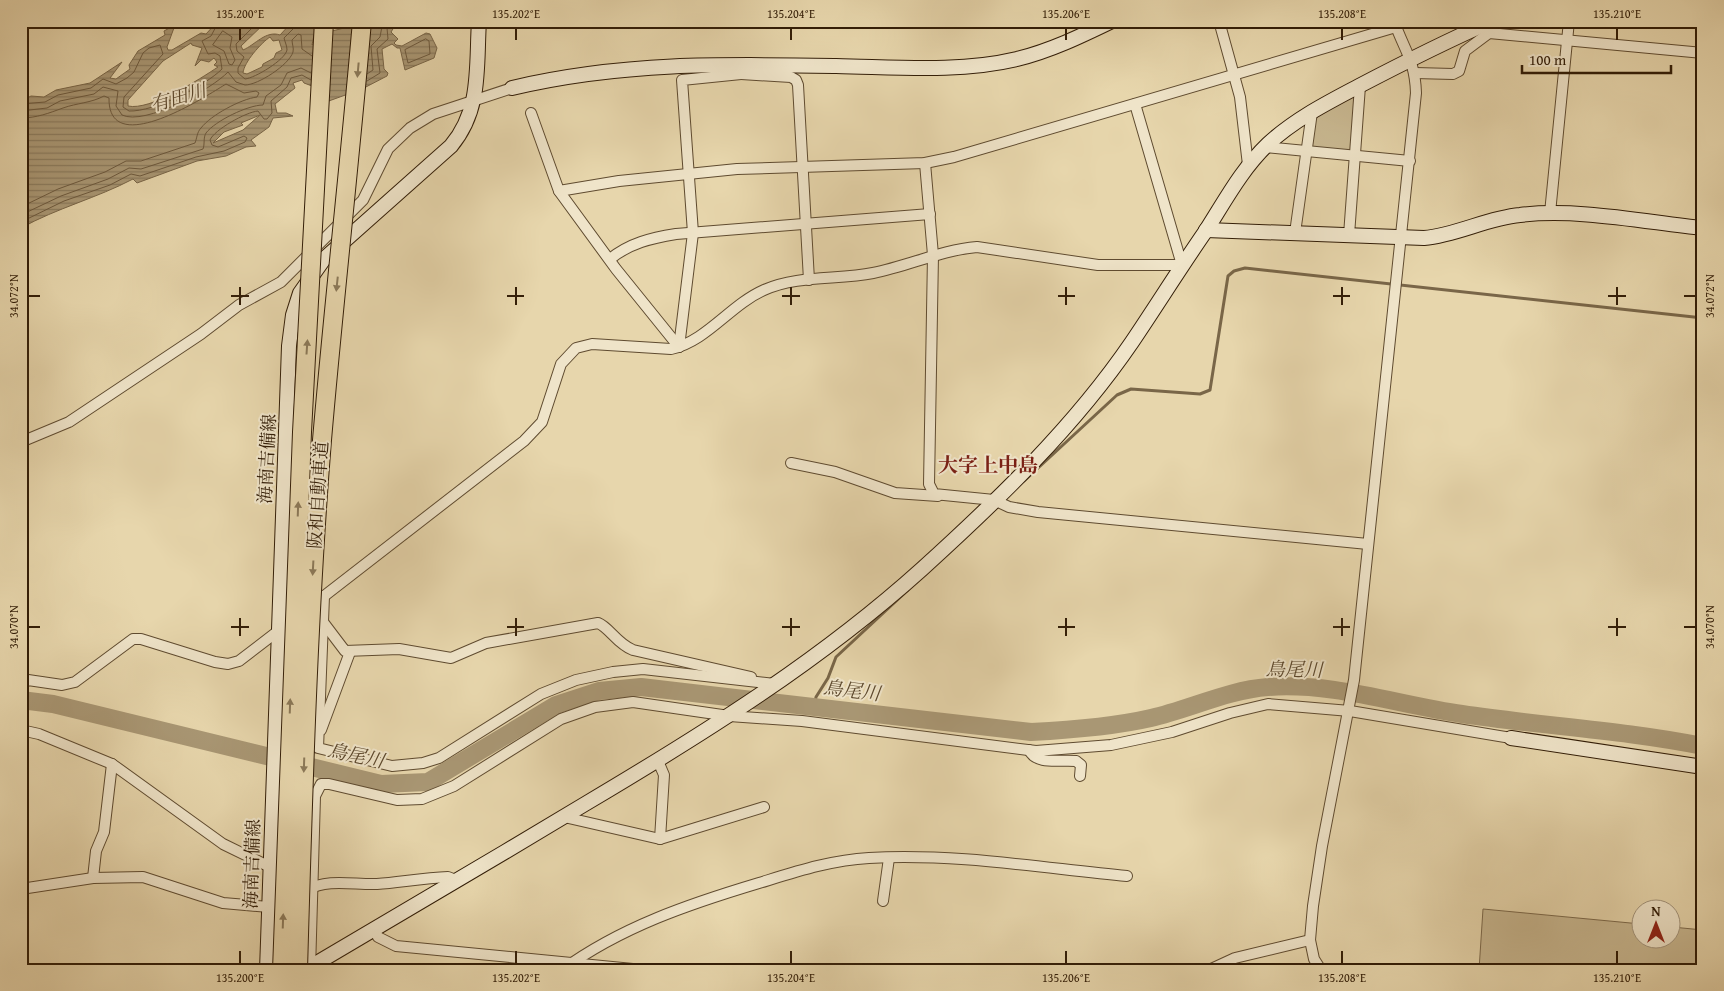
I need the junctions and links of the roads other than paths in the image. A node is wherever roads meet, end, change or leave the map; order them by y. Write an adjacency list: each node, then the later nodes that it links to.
1 (324, 21): 83 (highway, 阪和自動車道, one-way to 1, bridge)
2 (362, 21): 81 (highway, 阪和自動車道, one-way to 81, bridge)
3 (479, 21): 17 (street, 海南吉備線)
4 (1112, 21): 12 (street)
5 (1219, 21): 14 (street)
6 (1569, 21): 9 (street)
7 (1395, 24): 11 (street); 14 (street)
8 (1488, 26): 9 (street); 11 (street); 13 (street)
9 (1567, 40): 10 (street); 30 (street)
10 (1703, 53)
11 (1411, 58): 13 (street); 15 (street)
12 (741, 69): 16 (street); 27 (street); 28 (street)
13 (1415, 73): 24 (street)
14 (1234, 76): 18 (street); 26 (street)
15 (1360, 86): 19 (street); 23 (street)
16 (512, 88): 17 (street)
17 (475, 95): 44 (street); 51 (street, 海南吉備線)
18 (1135, 104): 25 (street); 41 (street)
19 (1312, 112): 21 (street); 22 (street)
20 (531, 113): 29 (street)
21 (1266, 147): 22 (street); 26 (street)
22 (1307, 151): 23 (street); 36 (street)
23 (1354, 157): 24 (street); 37 (street)
24 (1410, 161): 38 (street)
25 (925, 163): 27 (street); 31 (street)
26 (1248, 165): 34 (street)
27 (803, 167): 28 (street); 32 (street)
28 (688, 173): 29 (street); 35 (street)
29 (559, 191): 40 (street)
30 (1550, 213): 33 (street); 38 (street)
31 (930, 214): 32 (street); 39 (street)
32 (806, 223): 35 (street); 42 (street)
33 (1703, 228)
34 (1206, 230): 36 (street); 41 (street)
35 (693, 233): 40 (street); 43 (street)
36 (1295, 233): 37 (street)
37 (1349, 235): 38 (street)
38 (1402, 237): 48 (street)
39 (933, 255): 41 (street); 42 (street); 46 (street)
40 (610, 259): 43 (street)
41 (1182, 264): 47 (street)
42 (809, 280): 43 (street)
43 (679, 347): 49 (street)
44 (21, 442)
45 (790, 463): 46 (street)
46 (939, 496): 47 (street)
47 (994, 500): 48 (street); 53 (street)
48 (1368, 544): 55 (street)
49 (324, 596): 50 (street); 51 (street)
50 (323, 622): 52 (street); 58 (street)
51 (279, 630): 54 (street); 69 (street, 海南吉備線)
52 (350, 652): 53 (street); 58 (street)
53 (774, 685): 56 (street); 58 (street)
54 (22, 687)
55 (1350, 709): 59 (street); 60 (street); 79 (street)
56 (733, 713): 60 (street); 61 (street); 73 (street)
57 (21, 730): 62 (street)
58 (317, 734)
59 (1510, 738): 63 (street)
60 (1029, 750): 64 (street)
61 (658, 761): 66 (street); 67 (street)
62 (112, 764): 69 (street); 71 (street)
63 (1703, 767)
64 (1080, 776)
65 (764, 807): 67 (street)
66 (564, 817): 67 (street); 72 (street)
67 (660, 839)
68 (889, 858): 70 (street); 76 (street); 80 (street)
69 (270, 867): 75 (street, 海南吉備線)
70 (1127, 876)
71 (93, 878): 74 (street); 77 (street)
72 (456, 880): 73 (street); 78 (street)
73 (312, 887): 75 (street); 81 (street)
74 (21, 889)
75 (270, 889): 77 (street, 海南吉備線)
76 (883, 901)
77 (269, 906): 82 (street, 海南吉備線)
78 (374, 929): 80 (street); 81 (street)
79 (1310, 940): 86 (street); 87 (street)
80 (572, 962): 84 (street); 85 (street)
81 (306, 969)
82 (267, 970)
83 (282, 970)
84 (562, 970)
85 (643, 970)
86 (1209, 970)
87 (1321, 970)

